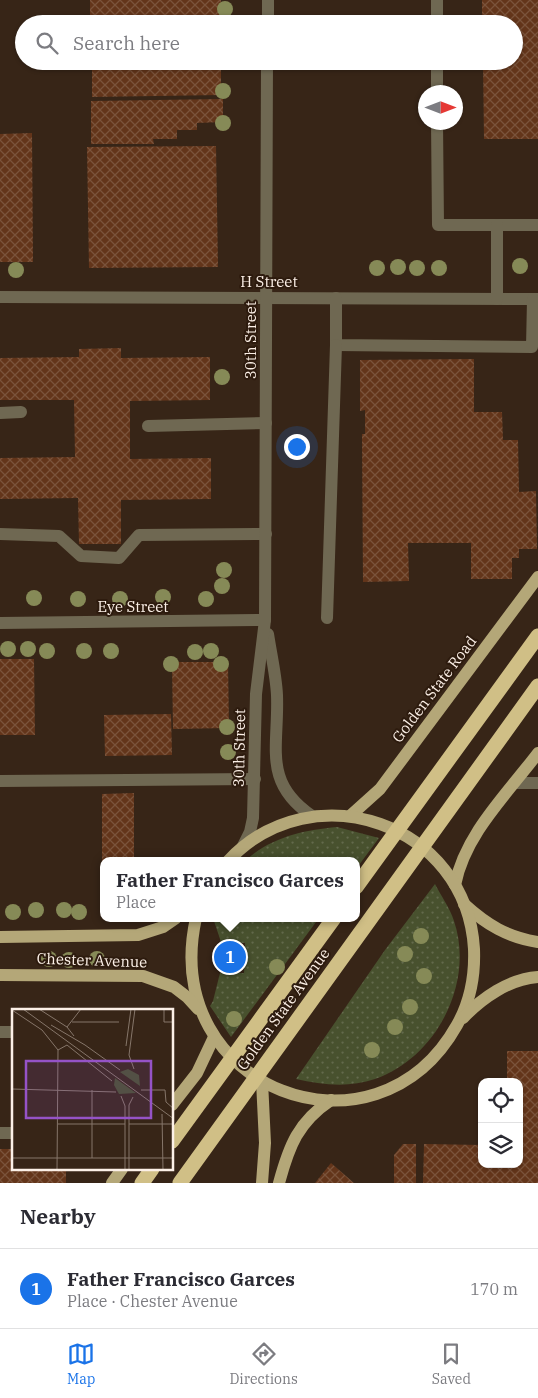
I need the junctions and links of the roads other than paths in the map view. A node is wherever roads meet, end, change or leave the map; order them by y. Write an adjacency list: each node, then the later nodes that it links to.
1 (268, 0): 3 (street)
2 (436, 0): 4 (street)
3 (268, 15)
4 (437, 15)
5 (268, 70): 12 (street, 30th Street)
6 (437, 70): 7 (street)
7 (437, 85)
8 (437, 130): 9 (street)
9 (497, 225): 10 (street); 14 (street)
10 (538, 225)
11 (0, 297): 12 (street, H Street)
12 (267, 298): 13 (street, H Street); 19 (street, 30th Street)
13 (336, 298): 14 (street, H Street); 16 (street)
14 (497, 299): 15 (street, H Street)
15 (536, 299): 16 (street)
16 (336, 345): 24 (street)
17 (21, 412): 18 (street)
18 (0, 413)
19 (266, 423): 20 (street); 22 (street, 30th Street)
20 (148, 426)
21 (0, 534): 22 (street)
22 (266, 534): 25 (street, 30th Street)
23 (538, 577): 35 (main road, Golden State Road)
24 (327, 618)
25 (265, 620): 26 (street, Eye Street); 30 (street, 30th Street); 34 (street, 30th Street)
26 (0, 623)
27 (538, 636): 38 (highway)
28 (538, 686): 59 (highway, Golden State Avenue)
29 (538, 754): 32 (main road)
30 (255, 779): 31 (street); 36 (street, 30th Street)
31 (0, 781)
32 (515, 783): 33 (street); 39 (main road)
33 (538, 783)
34 (312, 816): 35 (main road); 36 (main road)
35 (350, 816): 39 (main road)
36 (243, 846): 37 (main road)
37 (232, 857)
38 (360, 881)
39 (455, 885): 40 (main road)
40 (464, 904): 45 (main road); 49 (main road)
41 (170, 922): 44 (main road, Chester Avenue)
42 (195, 922): 48 (main road)
43 (331, 922): 54 (highway, Golden State Avenue)
44 (0, 937)
45 (538, 942)
46 (0, 975): 48 (main road, Chester Avenue)
47 (538, 977): 49 (main road)
48 (201, 1013): 50 (main road)
49 (458, 1024): 52 (main road)
50 (214, 1037): 51 (main road); 53 (main road)
51 (262, 1081): 52 (main road); 60 (main road)
52 (331, 1100): 61 (main road)
53 (174, 1102)
54 (174, 1138)
55 (121, 1170): 57 (main road)
56 (151, 1170): 58 (highway)
57 (112, 1183)
58 (142, 1183)
59 (180, 1183)
60 (262, 1183)
61 (279, 1183)

